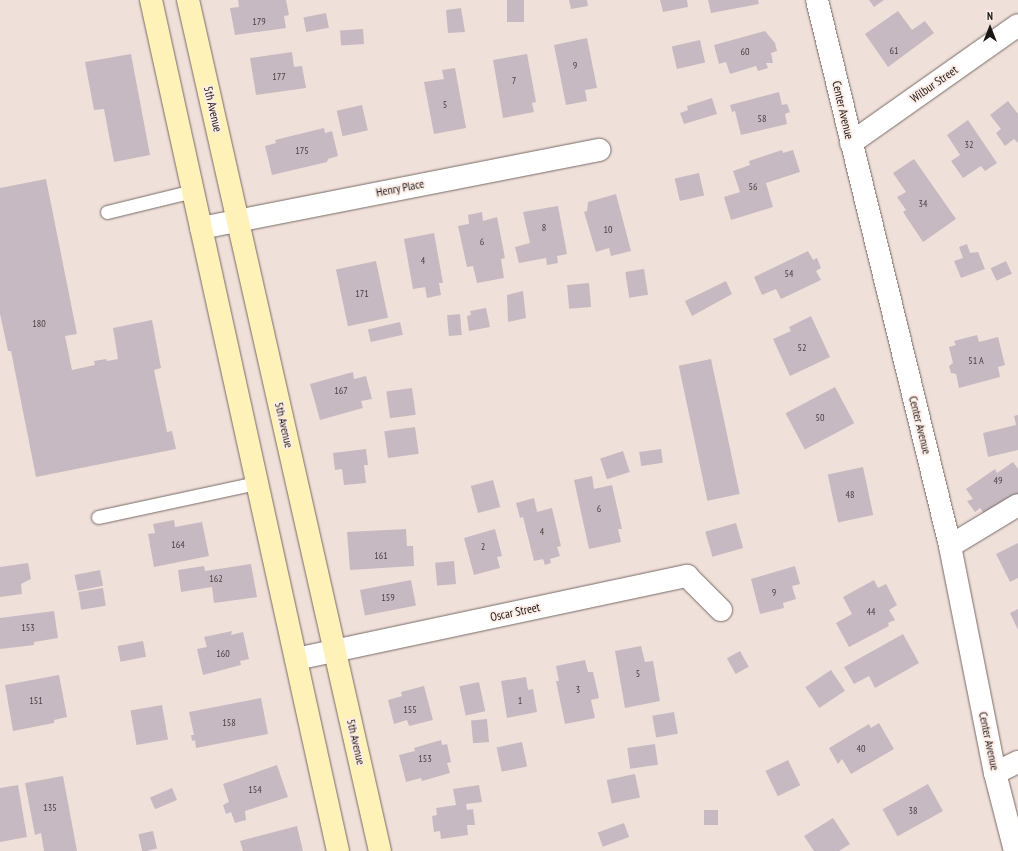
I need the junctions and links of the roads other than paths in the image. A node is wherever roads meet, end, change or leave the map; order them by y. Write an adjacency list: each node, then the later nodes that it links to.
1 (151, 0): 7 (main road)
2 (188, 0): 9 (main road, 5th Avenue)
3 (817, 0): 5 (street, Center Avenue)
4 (1018, 25): 5 (street, Wilbur Street)
5 (851, 143): 14 (street, Center Avenue)
6 (599, 150): 9 (street, Henry Place)
7 (193, 191): 8 (lane); 10 (main road)
8 (107, 212)
9 (238, 220): 10 (street, Henry Place); 16 (main road, 5th Avenue)
10 (201, 228): 11 (main road)
11 (257, 483): 13 (lane); 17 (main road)
12 (1018, 506): 14 (street)
13 (98, 517)
14 (950, 546): 19 (street, Center Avenue)
15 (721, 610): 16 (street, Oscar Street)
16 (335, 650): 17 (street, Oscar Street); 21 (main road, 5th Avenue)
17 (296, 659): 20 (main road)
18 (1018, 762): 19 (street)
19 (995, 773): 22 (street, Center Avenue)
20 (336, 842)
21 (380, 851)
22 (1015, 851)

